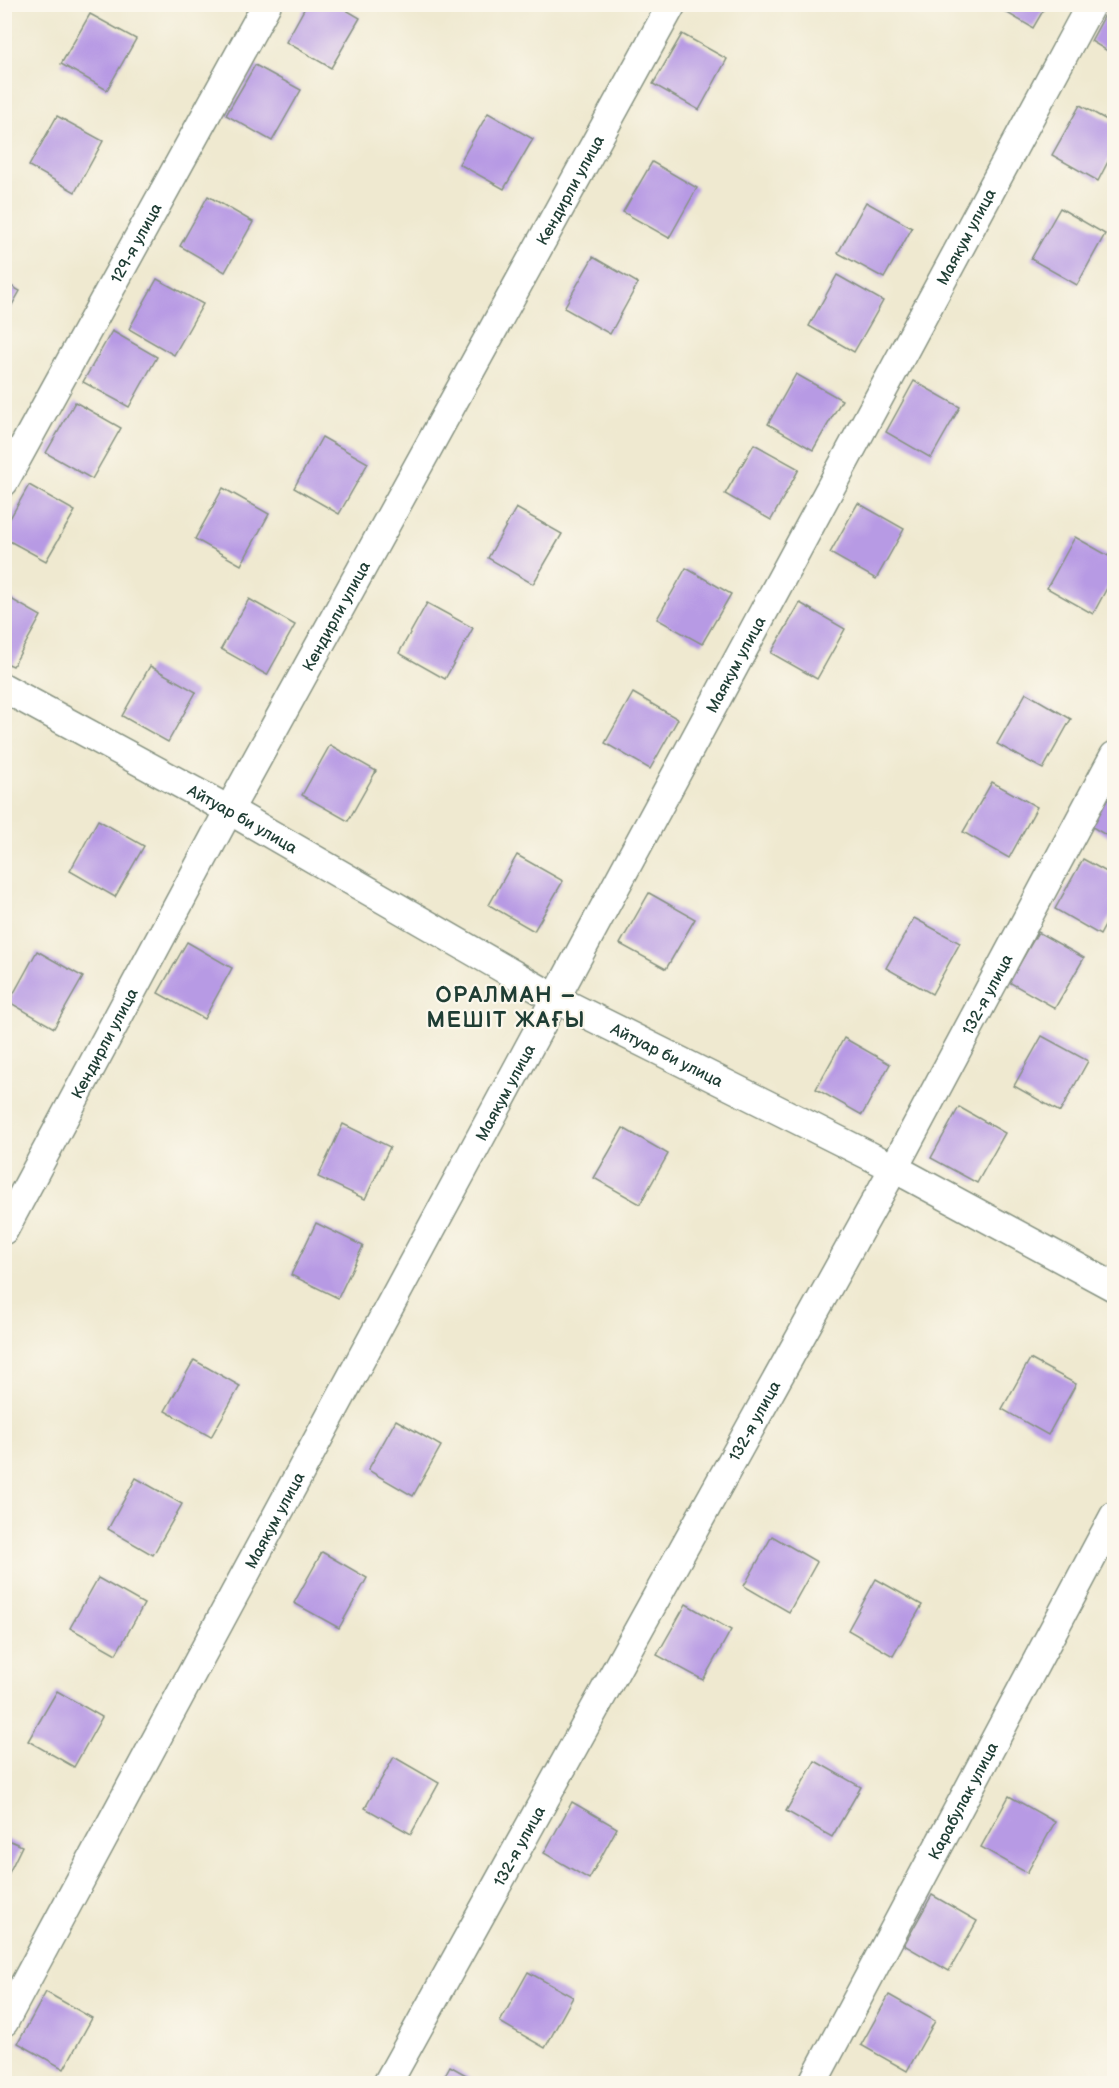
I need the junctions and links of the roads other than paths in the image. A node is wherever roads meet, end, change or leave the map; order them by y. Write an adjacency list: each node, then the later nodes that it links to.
1 (267, 4): 4 (street, 129-я улица)
2 (672, 4): 7 (street, Кендирли улица)
3 (1091, 4): 8 (street, Маякум улица)
4 (4, 482)
5 (4, 688): 7 (street, Айтуар би улица)
6 (1114, 756): 9 (street, 132-я улица)
7 (229, 810): 8 (street, Айтуар би улица); 10 (street, Кендирли улица)
8 (556, 999): 9 (street, Айтуар би улица); 13 (street, Маякум улица)
9 (894, 1168): 11 (street, Айтуар би улица); 14 (street, 132-я улица)
10 (4, 1230)
11 (1114, 1287)
12 (1114, 1516): 15 (street, Карабулак улица)
13 (4, 2022)
14 (387, 2084)
15 (812, 2084)

